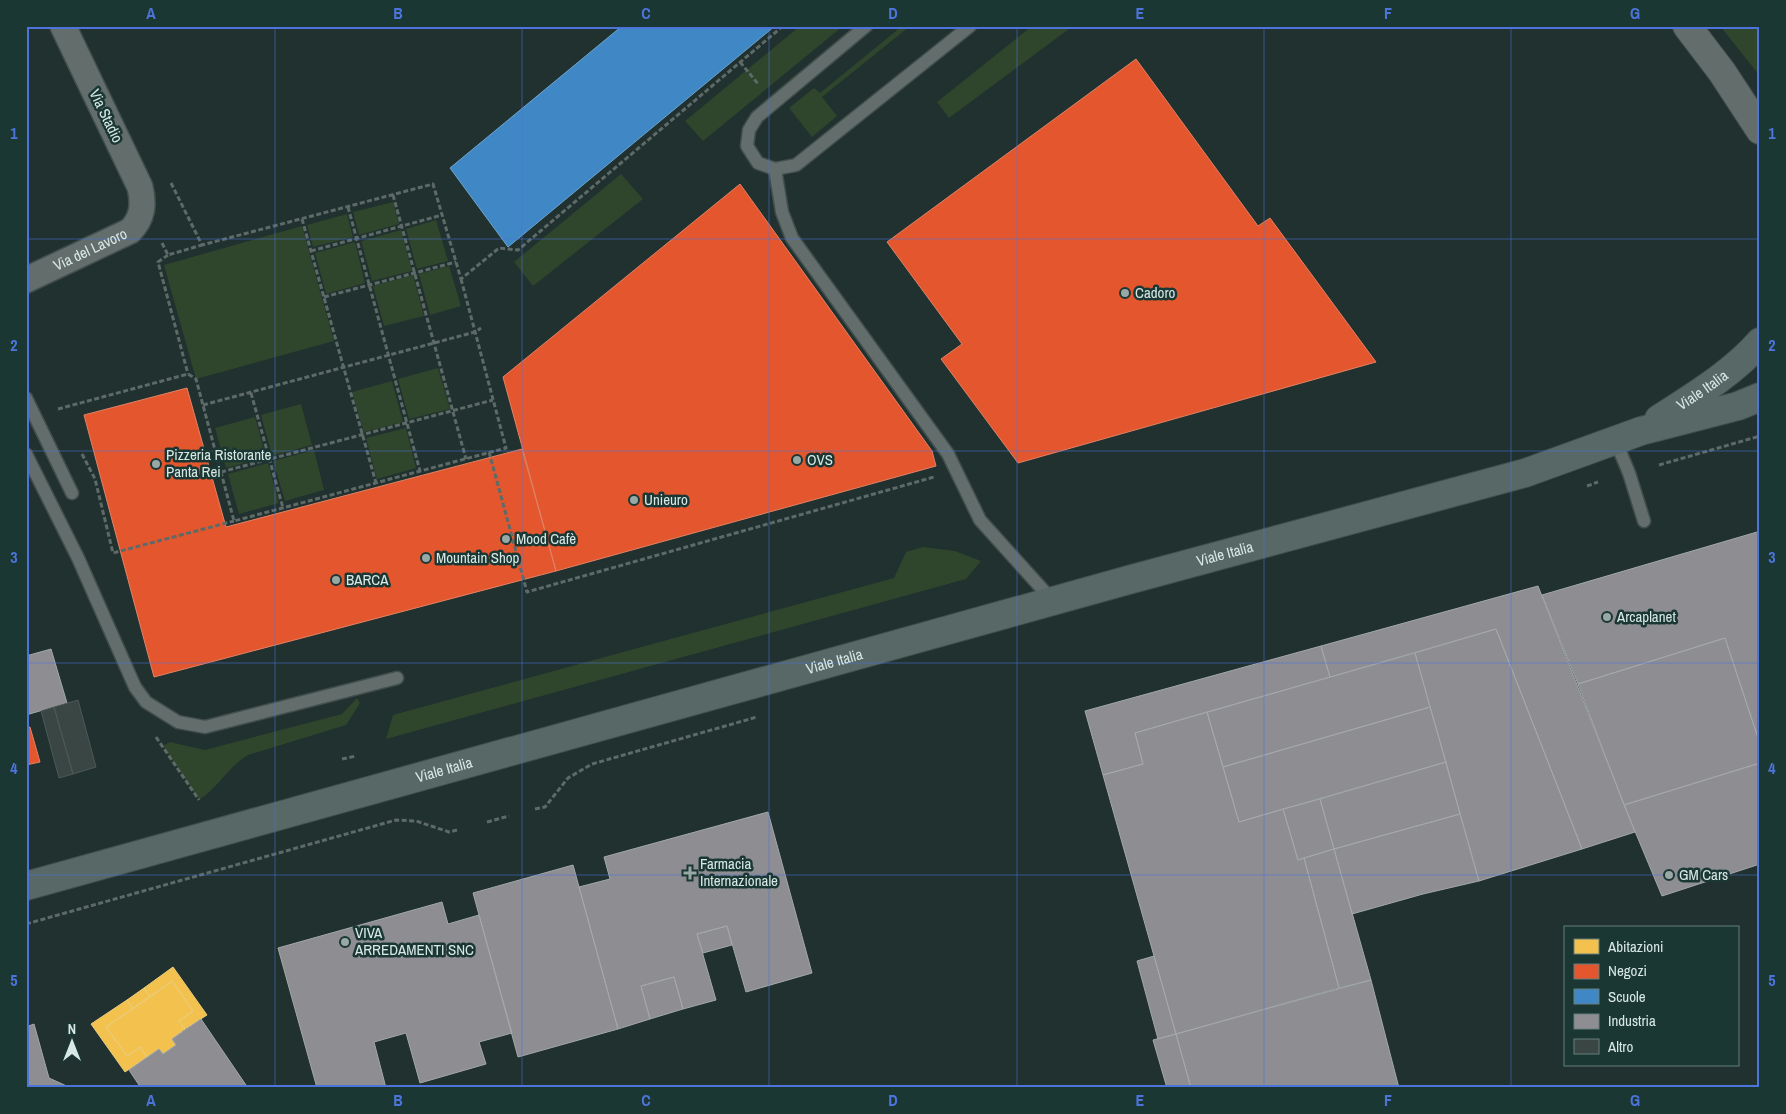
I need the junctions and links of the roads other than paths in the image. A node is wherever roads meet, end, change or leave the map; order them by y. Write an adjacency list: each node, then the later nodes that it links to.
1 (63, 26): 9 (street, Via Stadio)
2 (866, 26): 8 (lane)
3 (970, 26): 8 (lane)
4 (1686, 26): 5 (street)
5 (1722, 72): 6 (street); 7 (street)
6 (1760, 103)
7 (1760, 130)
8 (775, 169): 19 (lane)
9 (142, 208): 10 (street, Via del Lavoro)
10 (26, 280)
11 (1760, 342): 14 (main road, Viale Italia)
12 (1760, 397): 14 (main road, Viale Italia)
13 (26, 398): 17 (lane)
14 (1641, 431): 15 (main road, Viale Italia)
15 (1616, 442): 18 (lane); 19 (main road, Viale Italia)
16 (26, 454): 20 (lane)
17 (72, 493)
18 (1644, 521)
19 (1053, 601): 21 (main road, Viale Italia)
20 (397, 678)
21 (26, 886)

